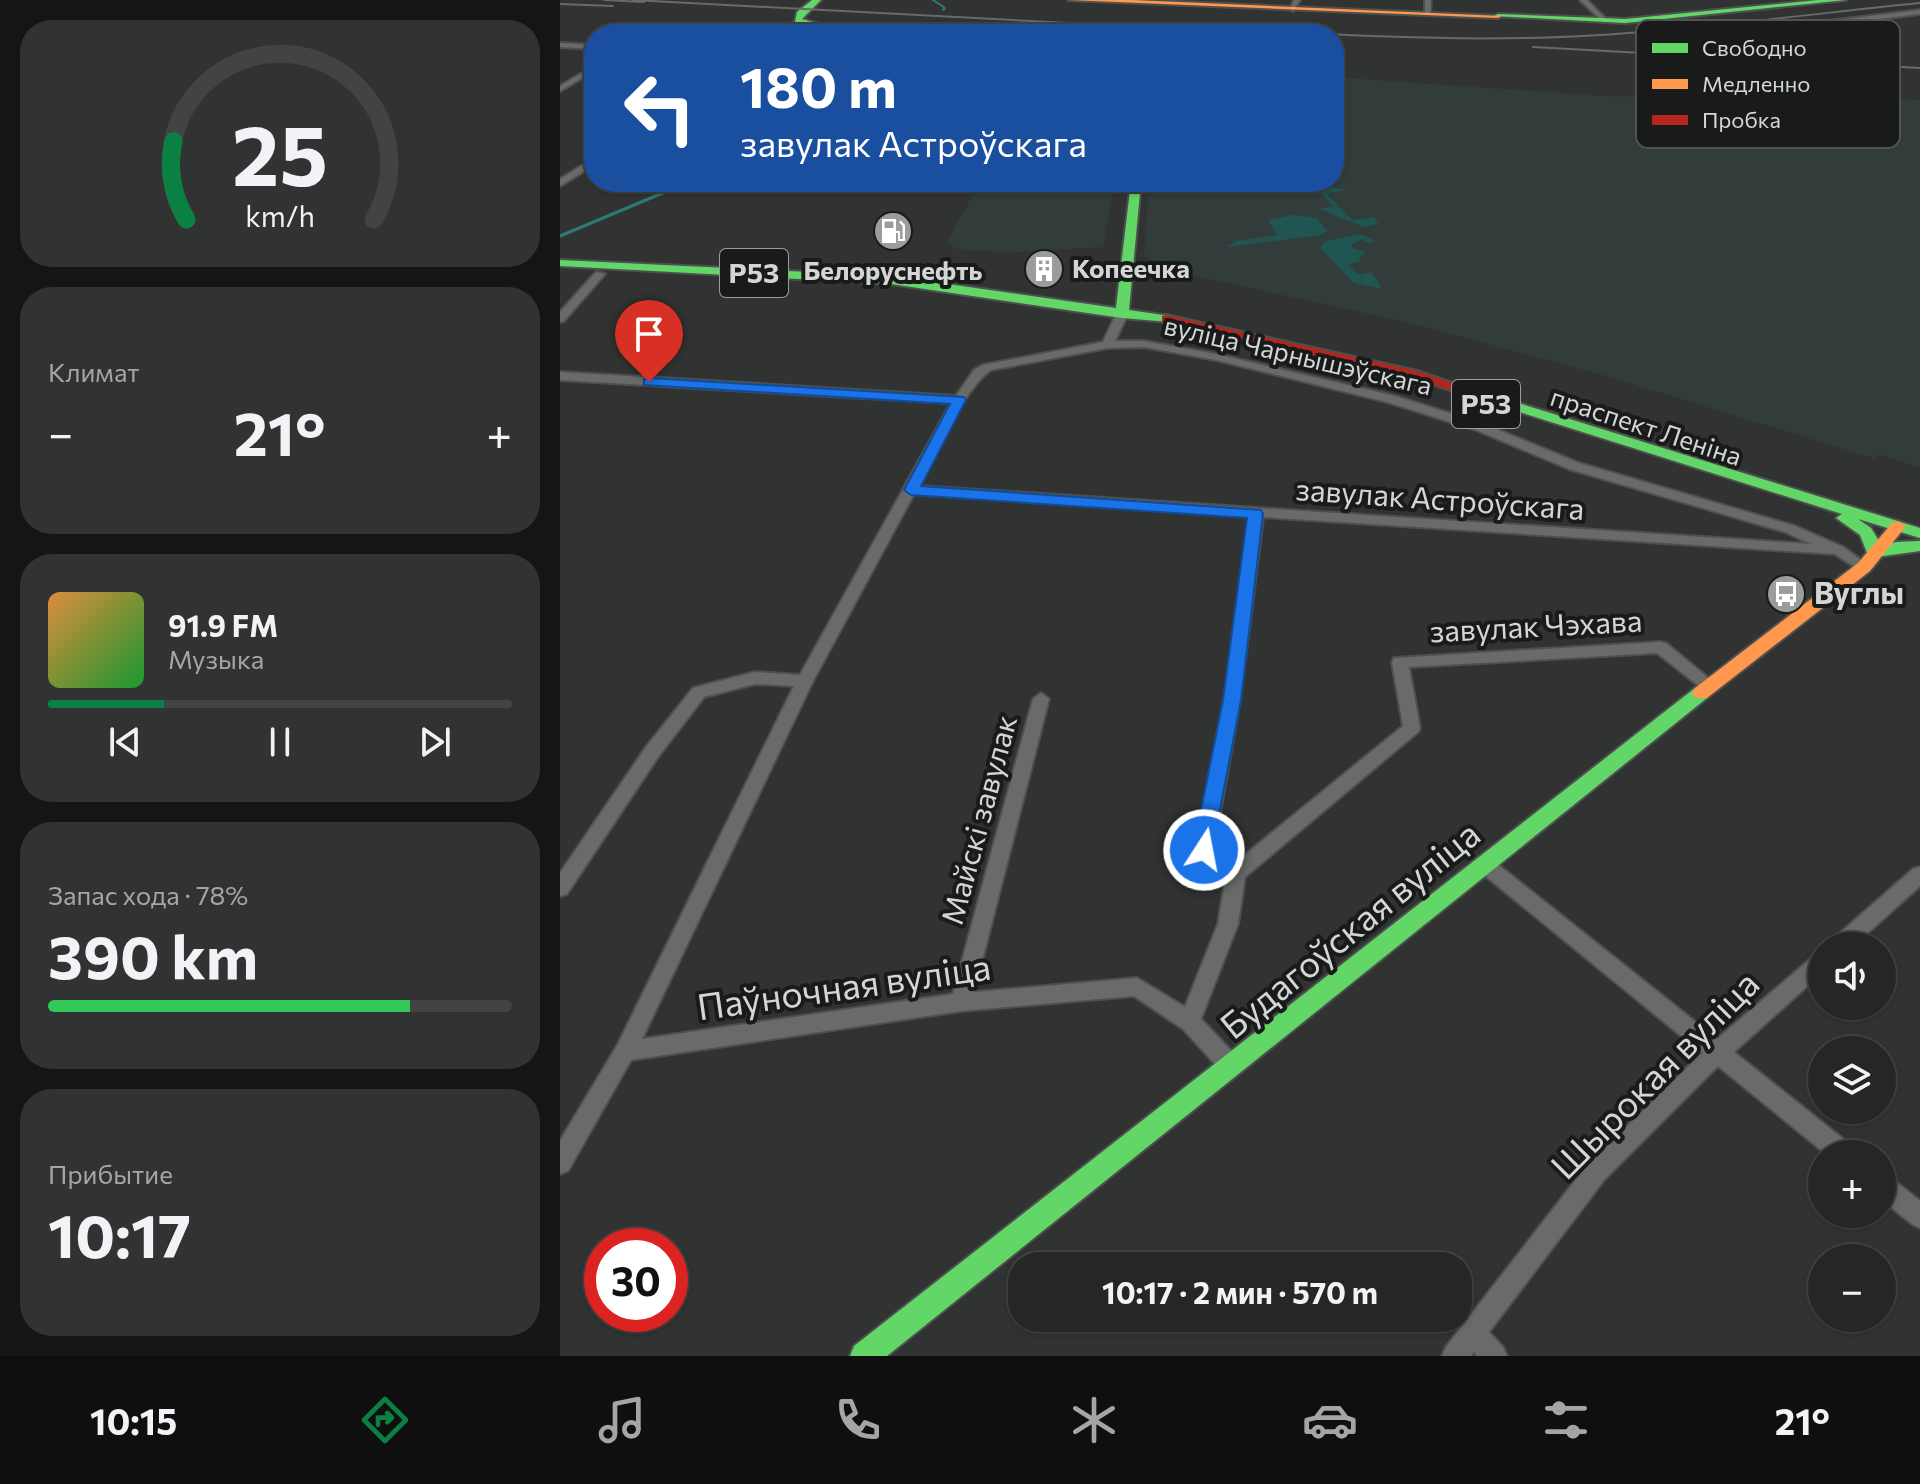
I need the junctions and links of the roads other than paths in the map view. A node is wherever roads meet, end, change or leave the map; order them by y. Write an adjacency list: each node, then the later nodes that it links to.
1 (817, 0): 12 (main road)
2 (829, 0): 15 (main road)
3 (1072, 0): 6 (main road)
4 (1583, 0): 11 (street)
5 (1842, 0): 11 (main road)
6 (1190, 2): 7 (main road)
7 (1295, 4): 8 (main road)
8 (1428, 7): 11 (main road)
9 (1920, 12): 10 (street)
10 (1853, 20)
11 (1605, 21)
12 (803, 22): 13 (street); 14 (main road)
13 (797, 24)
14 (817, 24)
15 (825, 24)
16 (560, 45): 17 (street)
17 (584, 46)
18 (584, 74): 19 (street)
19 (560, 89)
20 (584, 167): 21 (street)
21 (560, 183)
22 (1135, 192): 25 (main road)
23 (560, 263): 25 (main road, праспект Леніна / Р53)
24 (600, 274): 26 (street)
25 (1122, 314): 27 (street); 32 (main road, праспект Леніна / Р53); 33 (main road, праспект Леніна / Р53)
26 (560, 319)
27 (1108, 345): 29 (street, вуліца Чарнышэўскага); 36 (street, вуліца Чарнышэўскага)
28 (560, 376): 29 (street)
29 (959, 400): 30 (street, вуліца Чарнышэўскага)
30 (911, 490): 31 (street, завулак Астроўскага); 38 (street, вуліца Чарнышэўскага)
31 (1256, 514): 36 (street, завулак Астроўскага); 42 (street)
32 (1844, 518): 33 (main road, праспект Леніна / Р53); 37 (main road)
33 (1895, 529): 34 (main road, праспект Леніна / Р53); 35 (main road, праспект Леніна / Р53); 37 (main road, Будагоўская вуліца)
34 (1920, 533)
35 (1920, 544): 37 (main road, Будагоўская вуліца)
36 (1838, 550): 37 (street, завулак Астроўскага)
37 (1869, 561): 39 (main road, Будагоўская вуліца)
38 (805, 681): 44 (street); 49 (street, вуліца Чарнышэўскага)
39 (1710, 686): 41 (main road, Будагоўская вуліца); 42 (street, завулак Чэхава)
40 (1041, 699): 47 (street, Майскі завулак)
41 (1484, 864): 50 (street); 51 (main road, Будагоўская вуліца)
42 (1236, 873): 48 (street)
43 (1920, 875): 45 (street)
44 (560, 888)
45 (1855, 932)
46 (1808, 973): 50 (street, Шырокая вуліца)
47 (961, 1002): 48 (street, Паўночная вуліца); 49 (street, Паўночная вуліца)
48 (1190, 1022): 51 (street, Паўночная вуліца)
49 (625, 1051): 53 (street)
50 (1718, 1052): 52 (street); 56 (street, Шырокая вуліца)
51 (1231, 1066): 57 (main road, Будагоўская вуліца)
52 (1827, 1140)
53 (563, 1153)
54 (1896, 1196): 55 (street)
55 (1920, 1216)
56 (1474, 1334): 58 (street, Шырокая вуліца); 59 (street)
57 (864, 1356)
58 (1455, 1356)
59 (1494, 1356)

